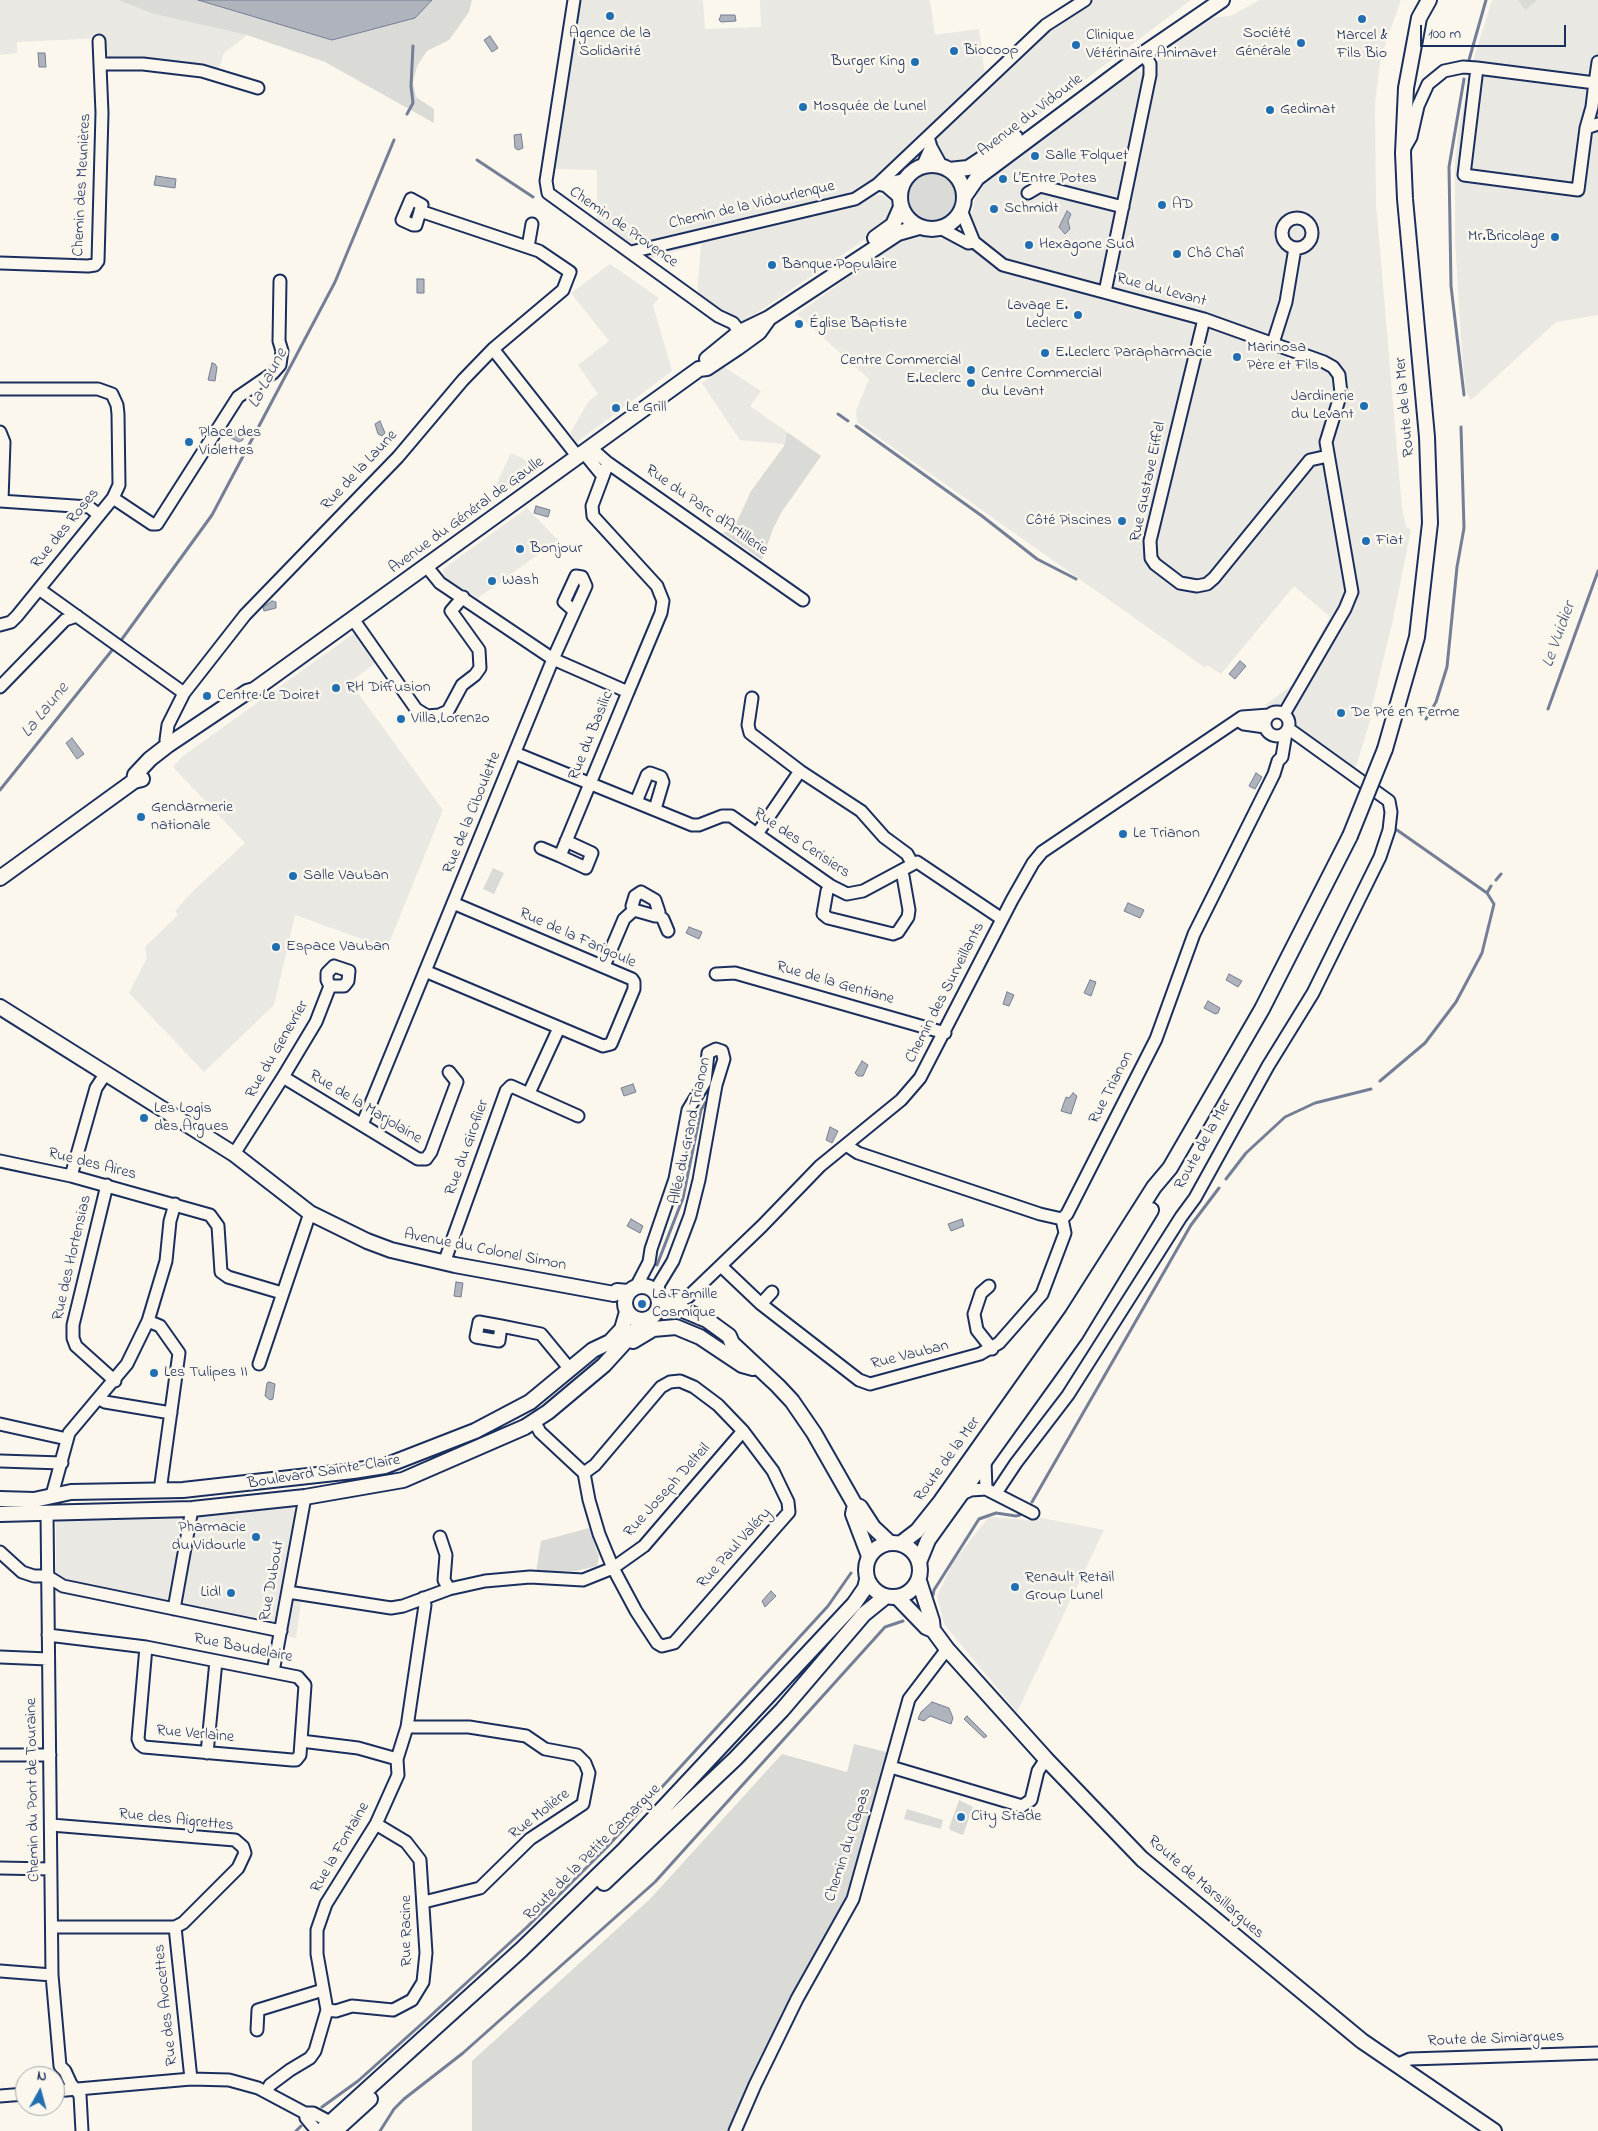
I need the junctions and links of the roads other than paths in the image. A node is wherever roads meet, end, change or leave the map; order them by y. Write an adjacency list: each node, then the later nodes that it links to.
1 (574, 0): 35 (street, Chemin de Provence)
2 (1085, 0): 18 (street, Chemin de la Vidourlenque)
3 (1206, 0): 21 (main road, Avenue du Vidourle)
4 (1222, 0): 9 (main road, Avenue du Vidourle)
5 (1418, 0): 7 (main road, Route de la Mer)
6 (1429, 0): 7 (main road, Route de la Mer)
7 (1419, 18): 19 (main road, Route de la Mer)
8 (99, 41): 11 (street, Chemin des Meunières)
9 (1143, 54): 26 (main road, Avenue du Vidourle); 27 (street)
10 (1598, 62): 13 (street)
11 (101, 64): 14 (street); 36 (street, Chemin des Meunières)
12 (1477, 68): 13 (street); 17 (street); 19 (street)
13 (1595, 82): 15 (street)
14 (258, 88)
15 (1594, 116): 17 (street)
16 (1598, 124): 17 (street)
17 (1586, 128)
18 (930, 142): 20 (street, Chemin de la Vidourlenque); 21 (street); 23 (street, Chemin de la Vidourlenque)
19 (1403, 153): 110 (main road, Route de la Mer, bridge)
20 (922, 167): 21 (main road); 22 (main road)
21 (946, 169): 26 (main road)
22 (906, 179): 23 (street, Chemin de la Vidourlenque); 25 (main road)
23 (882, 185): 25 (street); 35 (street, Chemin de la Vidourlenque)
24 (1028, 193): 27 (street)
25 (900, 203): 30 (main road); 38 (main road)
26 (963, 203): 31 (main road); 32 (street, Rue du Levant)
27 (1123, 207): 39 (street)
28 (420, 211): 33 (street)
29 (532, 224): 33 (street)
30 (919, 227): 31 (main road); 38 (main road)
31 (940, 228): 32 (street, Rue du Levant)
32 (974, 242): 39 (street, Rue du Levant)
33 (528, 247): 44 (street, Rue de la Laune)
34 (1295, 248): 43 (street)
35 (631, 252): 42 (street, Chemin de Provence)
36 (0, 263)
37 (280, 281): 52 (street)
38 (819, 284): 40 (main road)
39 (1105, 292): 41 (street, Rue du Levant)
40 (769, 318): 42 (main road, Avenue du Général de Gaulle); 45 (main road, Avenue du Général de Gaulle)
41 (1204, 319): 43 (street, Rue du Levant); 49 (street, Rue Gustave Eiffel)
42 (740, 332): 45 (main road, Avenue du Général de Gaulle)
43 (1273, 343): 49 (street, Rue du Levant)
44 (493, 349): 48 (street); 66 (street, Rue de la Laune)
45 (699, 369): 48 (main road, Avenue du Général de Gaulle)
46 (0, 389): 52 (street, Rue des Roses)
47 (0, 432): 53 (street)
48 (585, 453): 50 (street, Rue du Parc d'Artillerie); 51 (street); 55 (main road, Avenue du Général de Gaulle)
49 (1328, 456): 68 (street)
50 (608, 463): 51 (street); 58 (street, Rue du Parc d'Artillerie)
51 (602, 475): 65 (street)
52 (113, 498): 54 (street, Rue des Roses)
53 (1, 501): 54 (street)
54 (100, 514): 56 (street, Rue des Roses)
55 (427, 567): 57 (street); 61 (main road, Avenue du Général de Gaulle)
56 (39, 589): 60 (street); 62 (street, Rue des Roses)
57 (463, 597): 61 (street); 63 (street)
58 (804, 600)
59 (573, 610): 63 (street, Rue de la Ciboulette)
60 (70, 615): 64 (street); 66 (street)
61 (353, 618): 74 (main road, Avenue du Général de Gaulle)
62 (0, 625)
63 (553, 659): 65 (street, Rue du Basilic); 75 (street, Rue de la Ciboulette)
64 (0, 686)
65 (628, 692): 78 (street, Rue du Basilic)
66 (184, 693): 74 (street, Rue de la Laune)
67 (752, 698): 77 (street)
68 (1284, 714): 69 (street); 72 (street)
69 (1269, 715): 70 (street, Chemin des Surveillants); 71 (street)
70 (1239, 721): 71 (street); 92 (street, Chemin des Surveillants)
71 (1265, 727): 73 (street)
72 (1287, 731): 73 (street); 76 (street, Rue Trianon); 147 (street, Route de la Mer)
73 (1274, 736): 76 (street, Rue Trianon)
74 (171, 749): 87 (main road, Avenue du Général de Gaulle)
75 (515, 752): 78 (street, Rue des Cerisiers); 89 (street, Rue de la Ciboulette)
76 (1278, 760): 115 (street, Rue Trianon)
77 (800, 771): 81 (street); 85 (street)
78 (590, 783): 79 (street, Rue des Cerisiers); 82 (street, Rue du Basilic)
79 (636, 802): 80 (street, Rue des Cerisiers); 80 (street)
80 (655, 809): 81 (street, Rue des Cerisiers)
81 (757, 834): 88 (street, Rue des Cerisiers)
82 (566, 841): 84 (street, Rue du Basilic); 84 (street)
83 (541, 848): 84 (street)
84 (560, 856)
85 (912, 863): 86 (street, Rue des Cerisiers); 92 (street)
86 (900, 872): 88 (street, Rue des Cerisiers); 88 (street)
87 (0, 878)
88 (831, 886)
89 (453, 903): 94 (street, Rue de la Farigoule); 95 (street, Rue de la Ciboulette)
90 (634, 910): 91 (street); 91 (street); 94 (street)
91 (658, 914): 93 (street)
92 (1002, 919): 100 (street, Chemin des Surveillants)
93 (668, 931)
94 (604, 966): 99 (street, Rue de la Farigoule)
95 (425, 971): 99 (street, Rue de la Farigoule); 106 (street, Rue de la Ciboulette)
96 (716, 974): 100 (street, Rue de la Gentiane)
97 (330, 986): 103 (street, Rue du Genevrier)
98 (2, 1011): 102 (main road, Avenue du Colonel Simon)
99 (559, 1028): 104 (street)
100 (945, 1032): 107 (street, Chemin des Surveillants)
101 (449, 1072): 106 (street, Rue de la Marjolaine)
102 (106, 1073): 108 (main road, Avenue du Colonel Simon); 111 (street)
103 (284, 1078): 106 (street, Rue de la Marjolaine); 108 (street, Rue du Genevrier)
104 (529, 1093): 105 (street, Rue du Giroflier); 116 (street, Rue du Giroflier)
105 (578, 1116)
106 (362, 1124)
107 (846, 1145): 115 (street); 117 (street, Chemin des Surveillants)
108 (234, 1154): 114 (main road, Avenue du Colonel Simon)
109 (0, 1161): 111 (street, Rue des Aires)
110 (1170, 1168): 143 (main road, Route de la Mer); 158 (main road, Route de la Mer)
111 (71, 1176): 112 (street, Rue des Aires)
112 (107, 1186): 113 (street, Rue des Aires); 135 (street, Rue des Hortensias)
113 (175, 1204): 120 (street, Rue des Aires); 127 (street)
114 (310, 1212): 116 (main road, Avenue du Colonel Simon); 120 (street)
115 (1062, 1219): 131 (street)
116 (444, 1263): 121 (main road, Avenue du Colonel Simon)
117 (721, 1266): 122 (street, Chemin des Surveillants); 124 (street, Rue Vauban)
118 (990, 1286): 131 (street)
119 (772, 1292): 124 (street)
120 (282, 1293): 132 (street)
121 (626, 1297): 123 (main road); 123 (street, Allée du Grand Trianon); 126 (main road); 133 (main road, Boulevard Sainte-Claire)
122 (688, 1297): 123 (street, Chemin des Surveillants); 125 (street)
123 (663, 1300): 125 (main road); 126 (main road)
124 (761, 1304): 131 (street, Rue Vauban)
125 (693, 1312): 130 (main road)
126 (648, 1319): 129 (main road, Boulevard Sainte-Claire); 130 (main road)
127 (148, 1321): 135 (street); 137 (street)
128 (501, 1326): 133 (street)
129 (627, 1342): 134 (main road); 138 (main road, Boulevard Sainte-Claire)
130 (732, 1343): 134 (main road)
131 (992, 1350)
132 (259, 1364)
133 (569, 1368): 146 (main road, Boulevard Sainte-Claire)
134 (763, 1371): 152 (main road)
135 (115, 1381): 136 (street)
136 (100, 1399): 137 (street); 141 (street)
137 (171, 1413): 146 (street)
138 (534, 1422): 145 (street); 150 (main road, Boulevard Sainte-Claire)
139 (0, 1424): 141 (street)
140 (743, 1431): 145 (street, Rue Paul Valéry); 162 (street, Rue Joseph Delteil); 162 (street, Rue Paul Valéry)
141 (67, 1439): 144 (street)
142 (0, 1461): 144 (street)
143 (985, 1462): 147 (street, Route de la Mer); 148 (main road, Route de la Mer)
144 (62, 1463): 149 (street)
145 (584, 1473): 162 (street, Rue Paul Valéry)
146 (160, 1491): 149 (main road, Boulevard Sainte-Claire)
147 (991, 1491): 148 (street, Route de la Mer); 155 (street)
148 (962, 1494): 161 (main road, Route de la Mer)
149 (52, 1495): 153 (main road, Boulevard Sainte-Claire)
150 (306, 1497): 154 (main road, Boulevard Sainte-Claire); 167 (street, Rue Dubout)
151 (0, 1499): 153 (main road, Boulevard Sainte-Claire)
152 (855, 1506): 158 (main road); 160 (main road)
153 (38, 1509): 154 (main road, Boulevard Sainte-Claire); 156 (main road, Boulevard Sainte-Claire); 163 (street, Chemin du Pont de Touraine)
154 (192, 1509): 170 (street)
155 (1034, 1513)
156 (0, 1514)
157 (440, 1537): 166 (street)
158 (895, 1543): 160 (main road); 161 (main road)
159 (0, 1552): 163 (street)
160 (870, 1556): 164 (main road)
161 (919, 1562): 165 (main road)
162 (613, 1568): 166 (street, Rue Joseph Delteil)
163 (47, 1576): 170 (street); 173 (street, Chemin du Pont de Touraine)
164 (867, 1580): 168 (main road); 211 (main road, Route de la Petite Camargue)
165 (918, 1581): 168 (main road); 171 (main road, Route de Marsillargues)
166 (449, 1589): 169 (street, Rue Joseph Delteil)
167 (288, 1592): 169 (street, Rue Joseph Delteil); 172 (street, Rue Dubout)
168 (892, 1597): 171 (main road, Route de Marsillargues); 211 (main road, Route de la Petite Camargue)
169 (423, 1598): 180 (street, Rue la Fontaine)
170 (174, 1609): 172 (street)
171 (933, 1630): 175 (main road, Route de Marsillargues)
172 (281, 1631): 179 (street, Rue Dubout)
173 (48, 1635): 174 (street, Rue Baudelaire); 177 (street, Chemin du Pont de Touraine)
174 (146, 1647): 178 (street, Rue Baudelaire); 182 (street, Rue Verlaine)
175 (947, 1650): 186 (main road, Route de Marsillargues); 187 (street, Chemin du Clapas)
176 (0, 1657): 177 (street)
177 (48, 1658): 184 (street, Chemin du Pont de Touraine)
178 (216, 1661): 179 (street, Rue Baudelaire); 182 (street)
179 (273, 1672): 181 (street, Rue Baudelaire)
180 (407, 1727): 185 (street, Rue la Fontaine); 192 (street, Rue Molière)
181 (301, 1742): 182 (street, Rue Verlaine); 185 (street)
182 (208, 1752)
183 (0, 1755): 184 (street)
184 (50, 1755): 189 (street, Chemin du Pont de Touraine)
185 (397, 1759): 188 (street, Rue la Fontaine)
186 (1046, 1759): 187 (street); 201 (main road, Route de Marsillargues)
187 (891, 1767): 214 (street, Chemin du Clapas)
188 (376, 1824): 192 (street, Rue Racine); 197 (street, Rue la Fontaine)
189 (50, 1825): 191 (street, Chemin du Pont de Touraine); 194 (street, Rue des Aigrettes)
190 (0, 1868): 191 (street)
191 (51, 1869): 193 (street, Chemin du Pont de Touraine)
192 (424, 1902): 198 (street, Rue Racine)
193 (52, 1927): 194 (street); 196 (street, Chemin du Pont de Touraine)
194 (174, 1927): 204 (street, Rue des Avocettes)
195 (0, 1971): 196 (street)
196 (52, 1975): 202 (street, Chemin du Pont de Touraine)
197 (323, 1990): 198 (street, Rue la Fontaine); 199 (street)
198 (327, 2010): 207 (street, Rue la Fontaine)
199 (257, 2030)
200 (1598, 2053): 201 (street, Route de Simiargues)
201 (1396, 2065): 215 (main road, Route de Marsillargues)
202 (57, 2066)
203 (65, 2071): 206 (street, Chemin du Pont de Touraine)
204 (191, 2079): 206 (street); 207 (street)
205 (65, 2090): 206 (street)
206 (75, 2090): 212 (street, Chemin du Pont de Touraine)
207 (266, 2092): 210 (street)
208 (15, 2095): 209 (street)
209 (0, 2096)
210 (305, 2113): 211 (street); 213 (street)
211 (334, 2128)
212 (82, 2131)
213 (317, 2131)
214 (735, 2131)
215 (1494, 2131)

